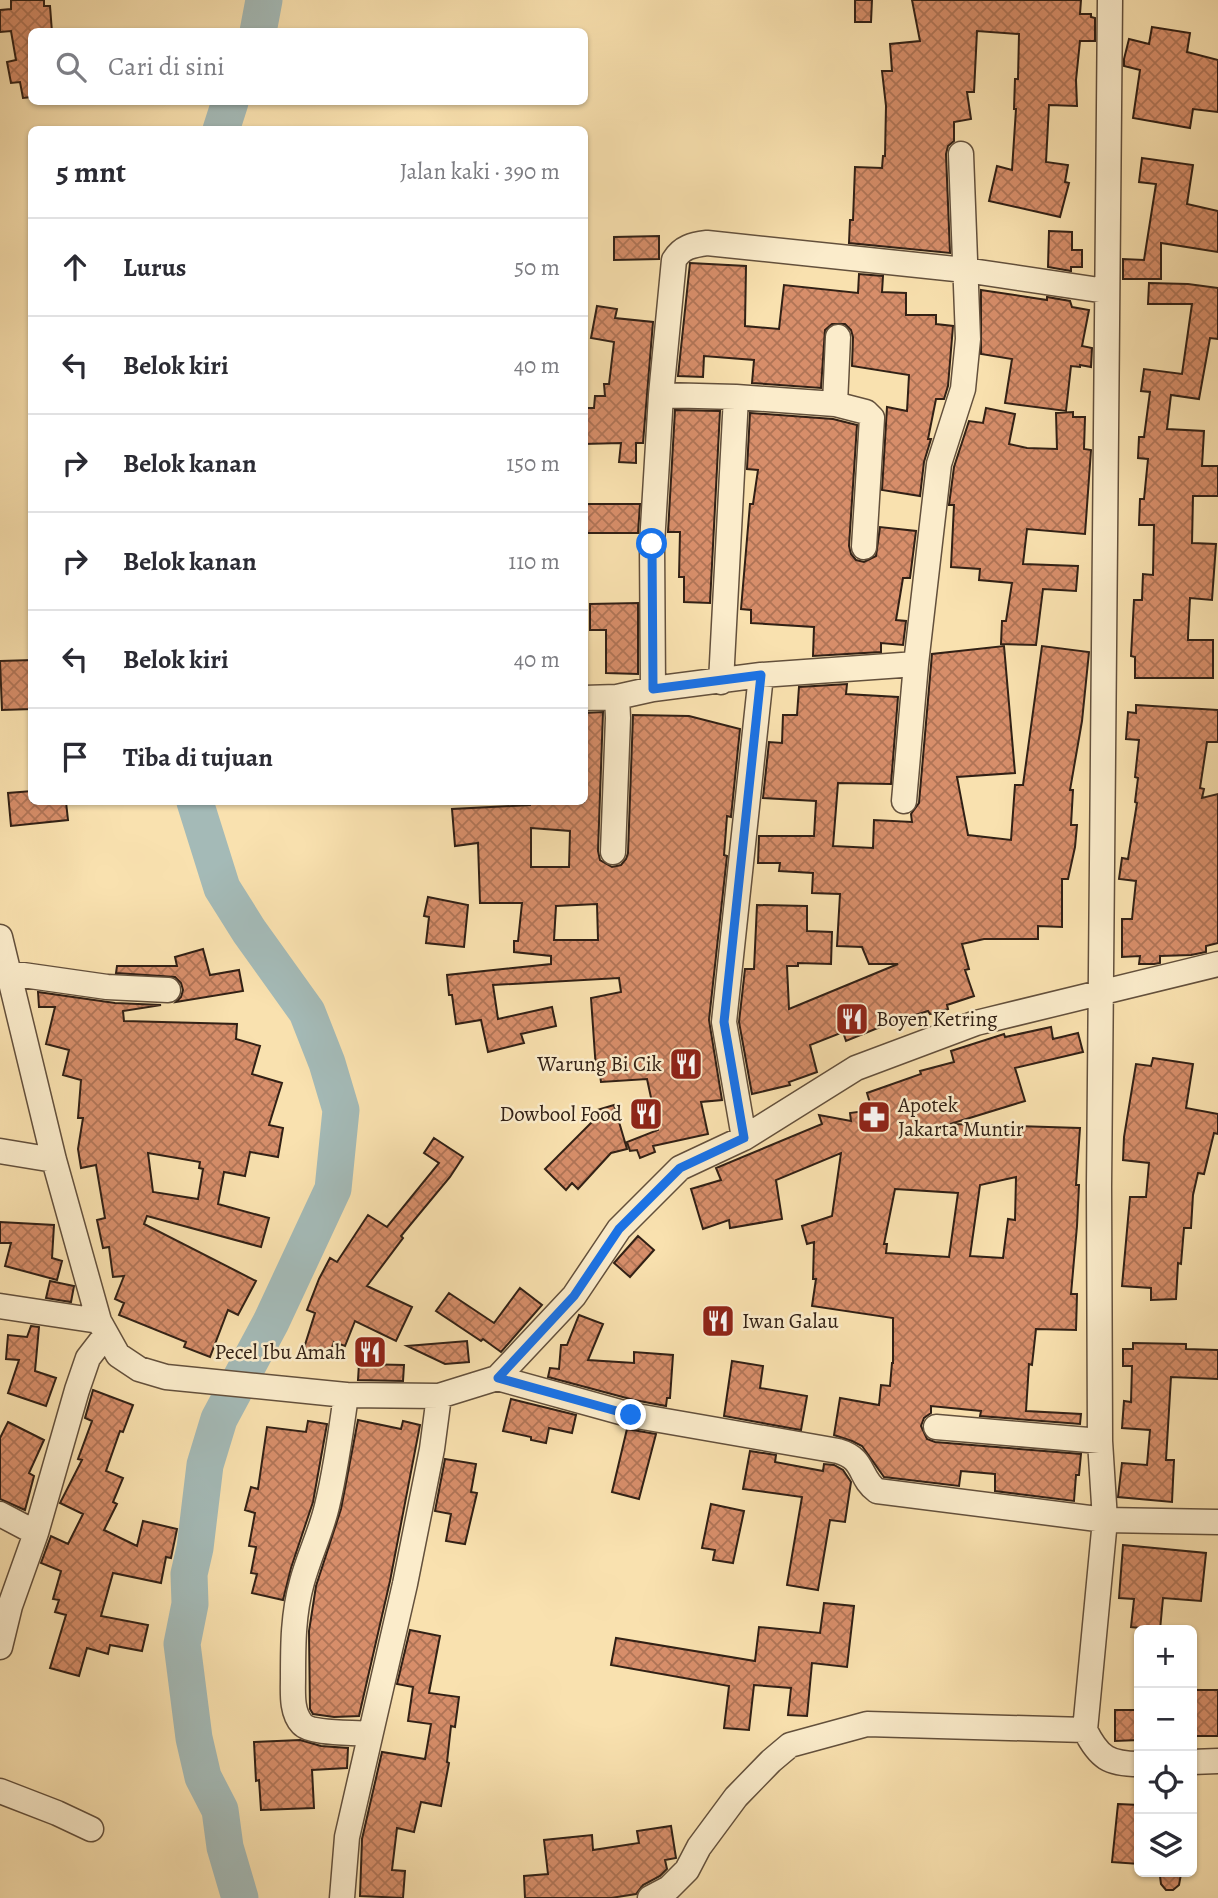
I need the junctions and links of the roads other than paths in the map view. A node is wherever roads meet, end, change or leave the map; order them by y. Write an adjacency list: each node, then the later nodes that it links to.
1 (1110, 0): 4 (street)
2 (961, 154): 3 (street)
3 (965, 270): 4 (street); 6 (street); 10 (street)
4 (1106, 291): 22 (street)
5 (838, 337): 8 (street)
6 (661, 395): 7 (street); 13 (street)
7 (736, 397): 8 (street); 12 (street)
8 (835, 404): 9 (street)
9 (864, 547)
10 (916, 664): 11 (street); 16 (street)
11 (761, 675): 12 (street); 23 (street)
12 (721, 682): 13 (street)
13 (653, 689): 15 (street)
14 (588, 698): 15 (street)
15 (617, 698): 17 (street)
16 (904, 800)
17 (613, 852)
18 (0, 937): 20 (street)
19 (1218, 964): 22 (street)
20 (9, 973): 21 (street); 25 (street)
21 (168, 990)
22 (1100, 991): 23 (street); 32 (street)
23 (744, 1138): 28 (street)
24 (0, 1151): 25 (street)
25 (54, 1160): 27 (street)
26 (2, 1300): 27 (street)
27 (102, 1328): 29 (street); 36 (street)
28 (498, 1378): 30 (street); 34 (street)
29 (346, 1395): 30 (street); 39 (street)
30 (439, 1396): 39 (street)
31 (936, 1427): 32 (street)
32 (1100, 1441): 34 (street)
33 (0, 1514): 36 (street)
34 (1105, 1520): 35 (street); 38 (street)
35 (1218, 1522)
36 (36, 1533): 37 (street)
37 (0, 1647)
38 (1085, 1730): 42 (street); 46 (street)
39 (369, 1734): 45 (street)
40 (1218, 1761): 41 (street)
41 (1197, 1762)
42 (1134, 1764)
43 (0, 1791): 44 (street)
44 (91, 1829)
45 (342, 1898)
46 (650, 1898)

